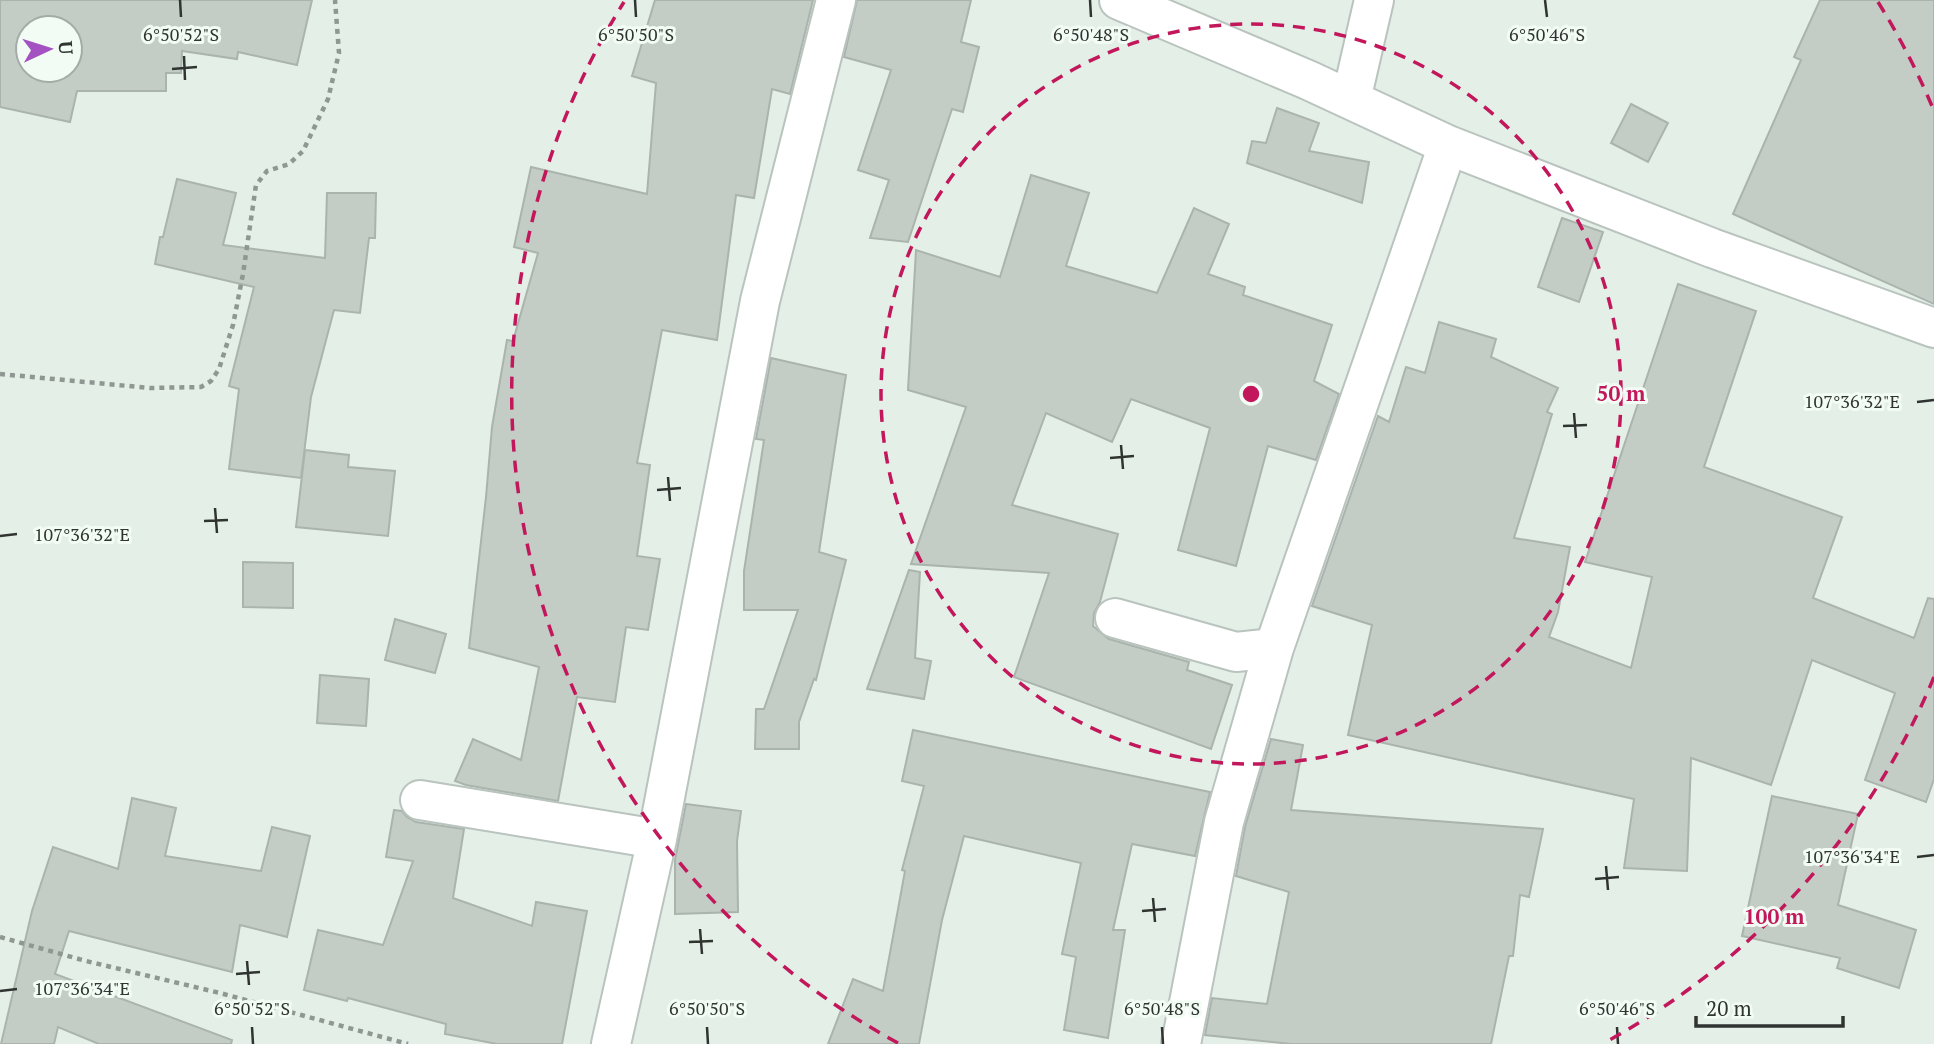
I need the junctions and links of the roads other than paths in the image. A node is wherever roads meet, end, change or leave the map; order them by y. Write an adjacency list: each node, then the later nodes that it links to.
1 (836, 0): 10 (street)
2 (1119, 0): 4 (street)
3 (1374, 0): 4 (street)
4 (1351, 100): 5 (street)
5 (1448, 145): 6 (street); 8 (street)
6 (1934, 328)
7 (1115, 618): 8 (street)
8 (1274, 648): 12 (street)
9 (420, 800): 10 (street)
10 (657, 839): 11 (street)
11 (611, 1044)
12 (1181, 1044)

